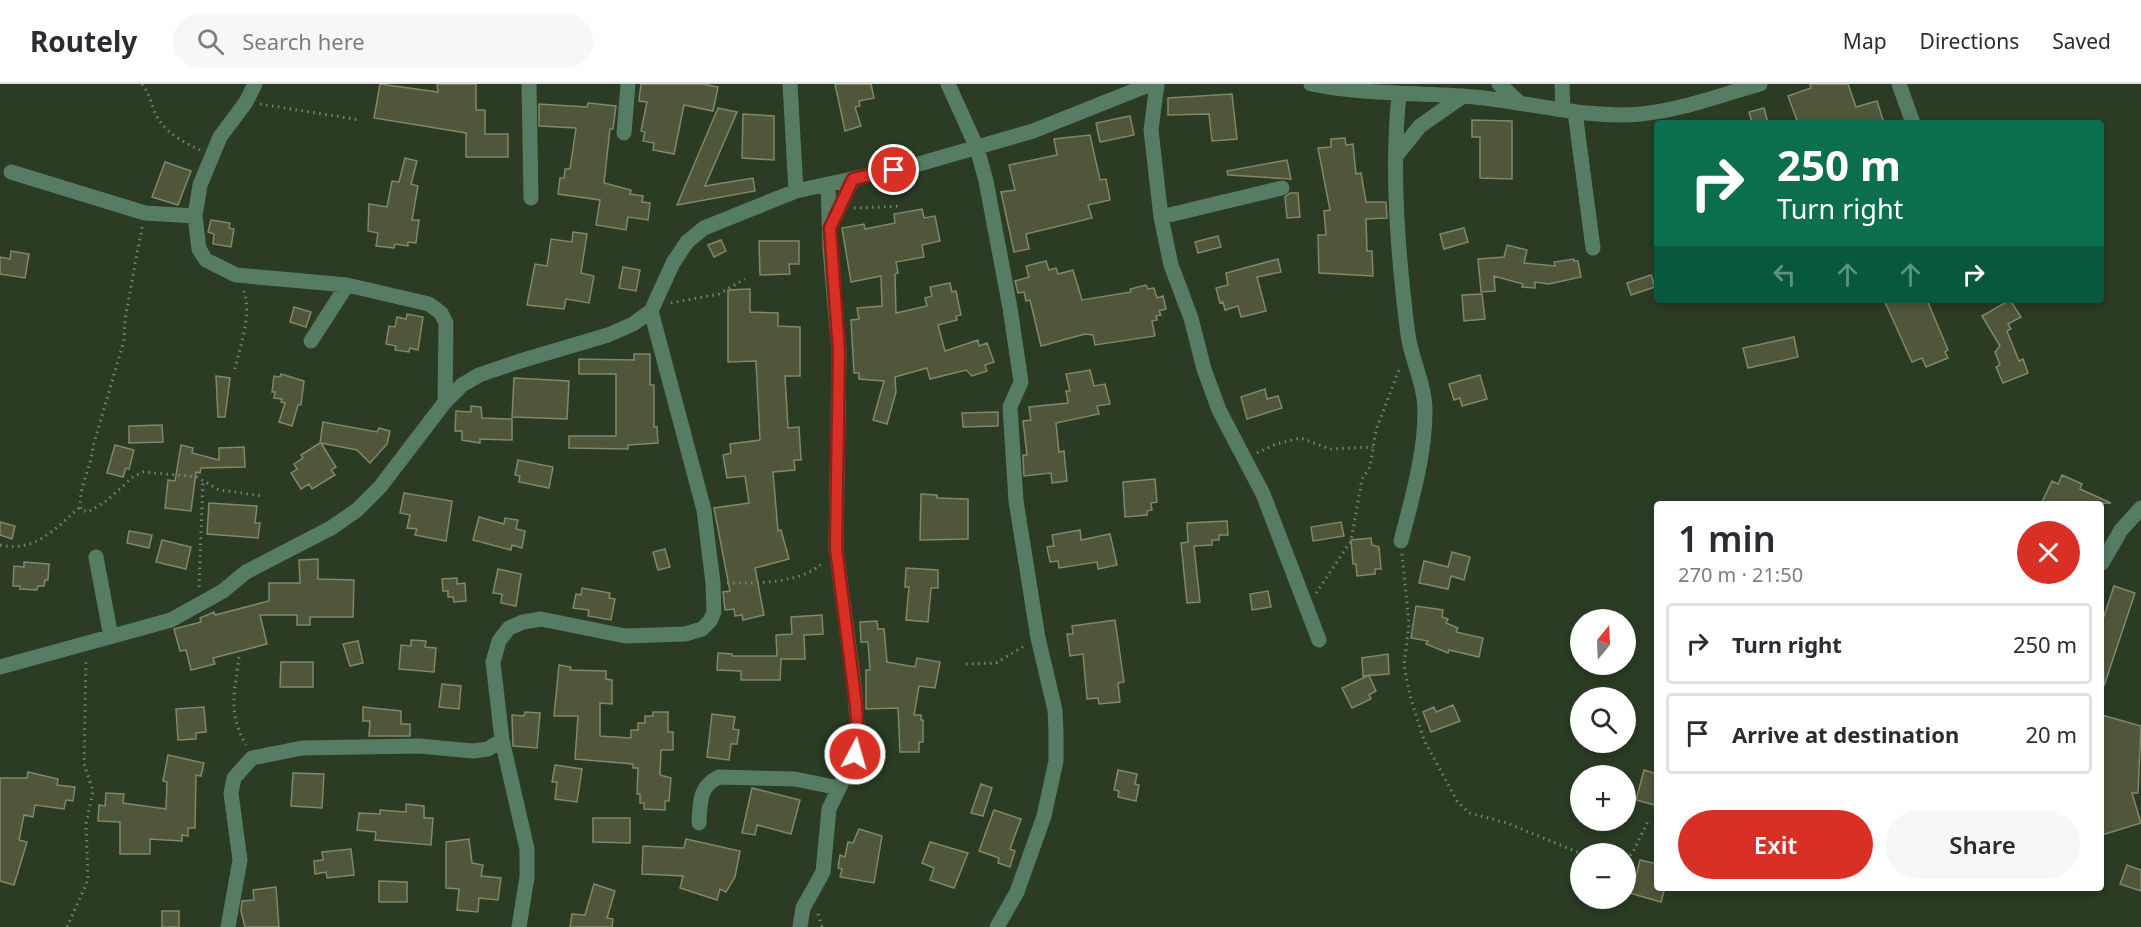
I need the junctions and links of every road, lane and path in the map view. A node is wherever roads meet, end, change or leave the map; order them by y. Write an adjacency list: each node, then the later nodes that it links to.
1 (142, 84): 22 (path)
2 (255, 84): 16 (street)
3 (529, 84): 29 (street)
4 (628, 84): 20 (street)
5 (790, 84): 28 (street)
6 (948, 84): 21 (street)
7 (1151, 84): 21 (street)
8 (1157, 84): 34 (street)
9 (1311, 84): 14 (street)
10 (1562, 84): 17 (street)
11 (1760, 84): 17 (street)
12 (1899, 84): 19 (street)
13 (1509, 91): 15 (street); 17 (street)
14 (1399, 94): 15 (street); 23 (street)
15 (1463, 96): 23 (street)
16 (246, 102): 18 (path); 22 (street)
17 (1569, 111): 36 (street)
18 (360, 120)
19 (1912, 120)
20 (624, 133)
21 (976, 148): 25 (street); 60 (street)
22 (211, 155): 33 (street)
23 (1396, 156): 41 (street)
24 (11, 172): 32 (street)
25 (853, 179): 26 (street); 30 (street)
26 (828, 185): 28 (street); 35 (street)
27 (1282, 188): 34 (street)
28 (796, 191): 40 (street)
29 (531, 198)
30 (841, 205): 31 (path); 35 (street)
31 (902, 206)
32 (145, 213): 33 (street); 49 (path)
33 (195, 216): 37 (street)
34 (1161, 217): 46 (street)
35 (830, 228): 53 (street)
36 (1593, 248)
37 (236, 275): 39 (street); 43 (path)
38 (745, 279): 40 (path)
39 (347, 285): 42 (street); 44 (street)
40 (652, 307): 44 (street); 56 (street)
41 (1409, 338): 45 (path); 51 (street)
42 (311, 341)
43 (235, 369)
44 (445, 402): 57 (street)
45 (1373, 447): 46 (path); 58 (path)
46 (1246, 458): 58 (street)
47 (203, 480): 48 (path); 49 (path); 57 (path)
48 (264, 496)
49 (80, 507): 52 (path)
50 (2141, 508): 55 (street)
51 (1401, 541): 72 (path)
52 (0, 545)
53 (836, 548): 56 (path); 68 (street)
54 (96, 557): 59 (street)
55 (2104, 560)
56 (713, 583): 66 (street)
57 (199, 605): 59 (street)
58 (1310, 612): 61 (street)
59 (111, 637): 62 (street)
60 (1038, 638): 64 (path); 77 (street)
61 (1319, 640)
62 (83, 646): 65 (street); 73 (path)
63 (239, 657): 67 (path)
64 (966, 664)
65 (0, 668)
66 (502, 740): 67 (street); 75 (street)
67 (252, 758): 74 (street)
68 (838, 788): 70 (street); 76 (street)
69 (1648, 821): 71 (path)
70 (699, 823)
71 (1636, 846)
72 (1570, 849)
73 (67, 927)
74 (228, 927)
75 (519, 927)
76 (800, 927)
77 (997, 927)

